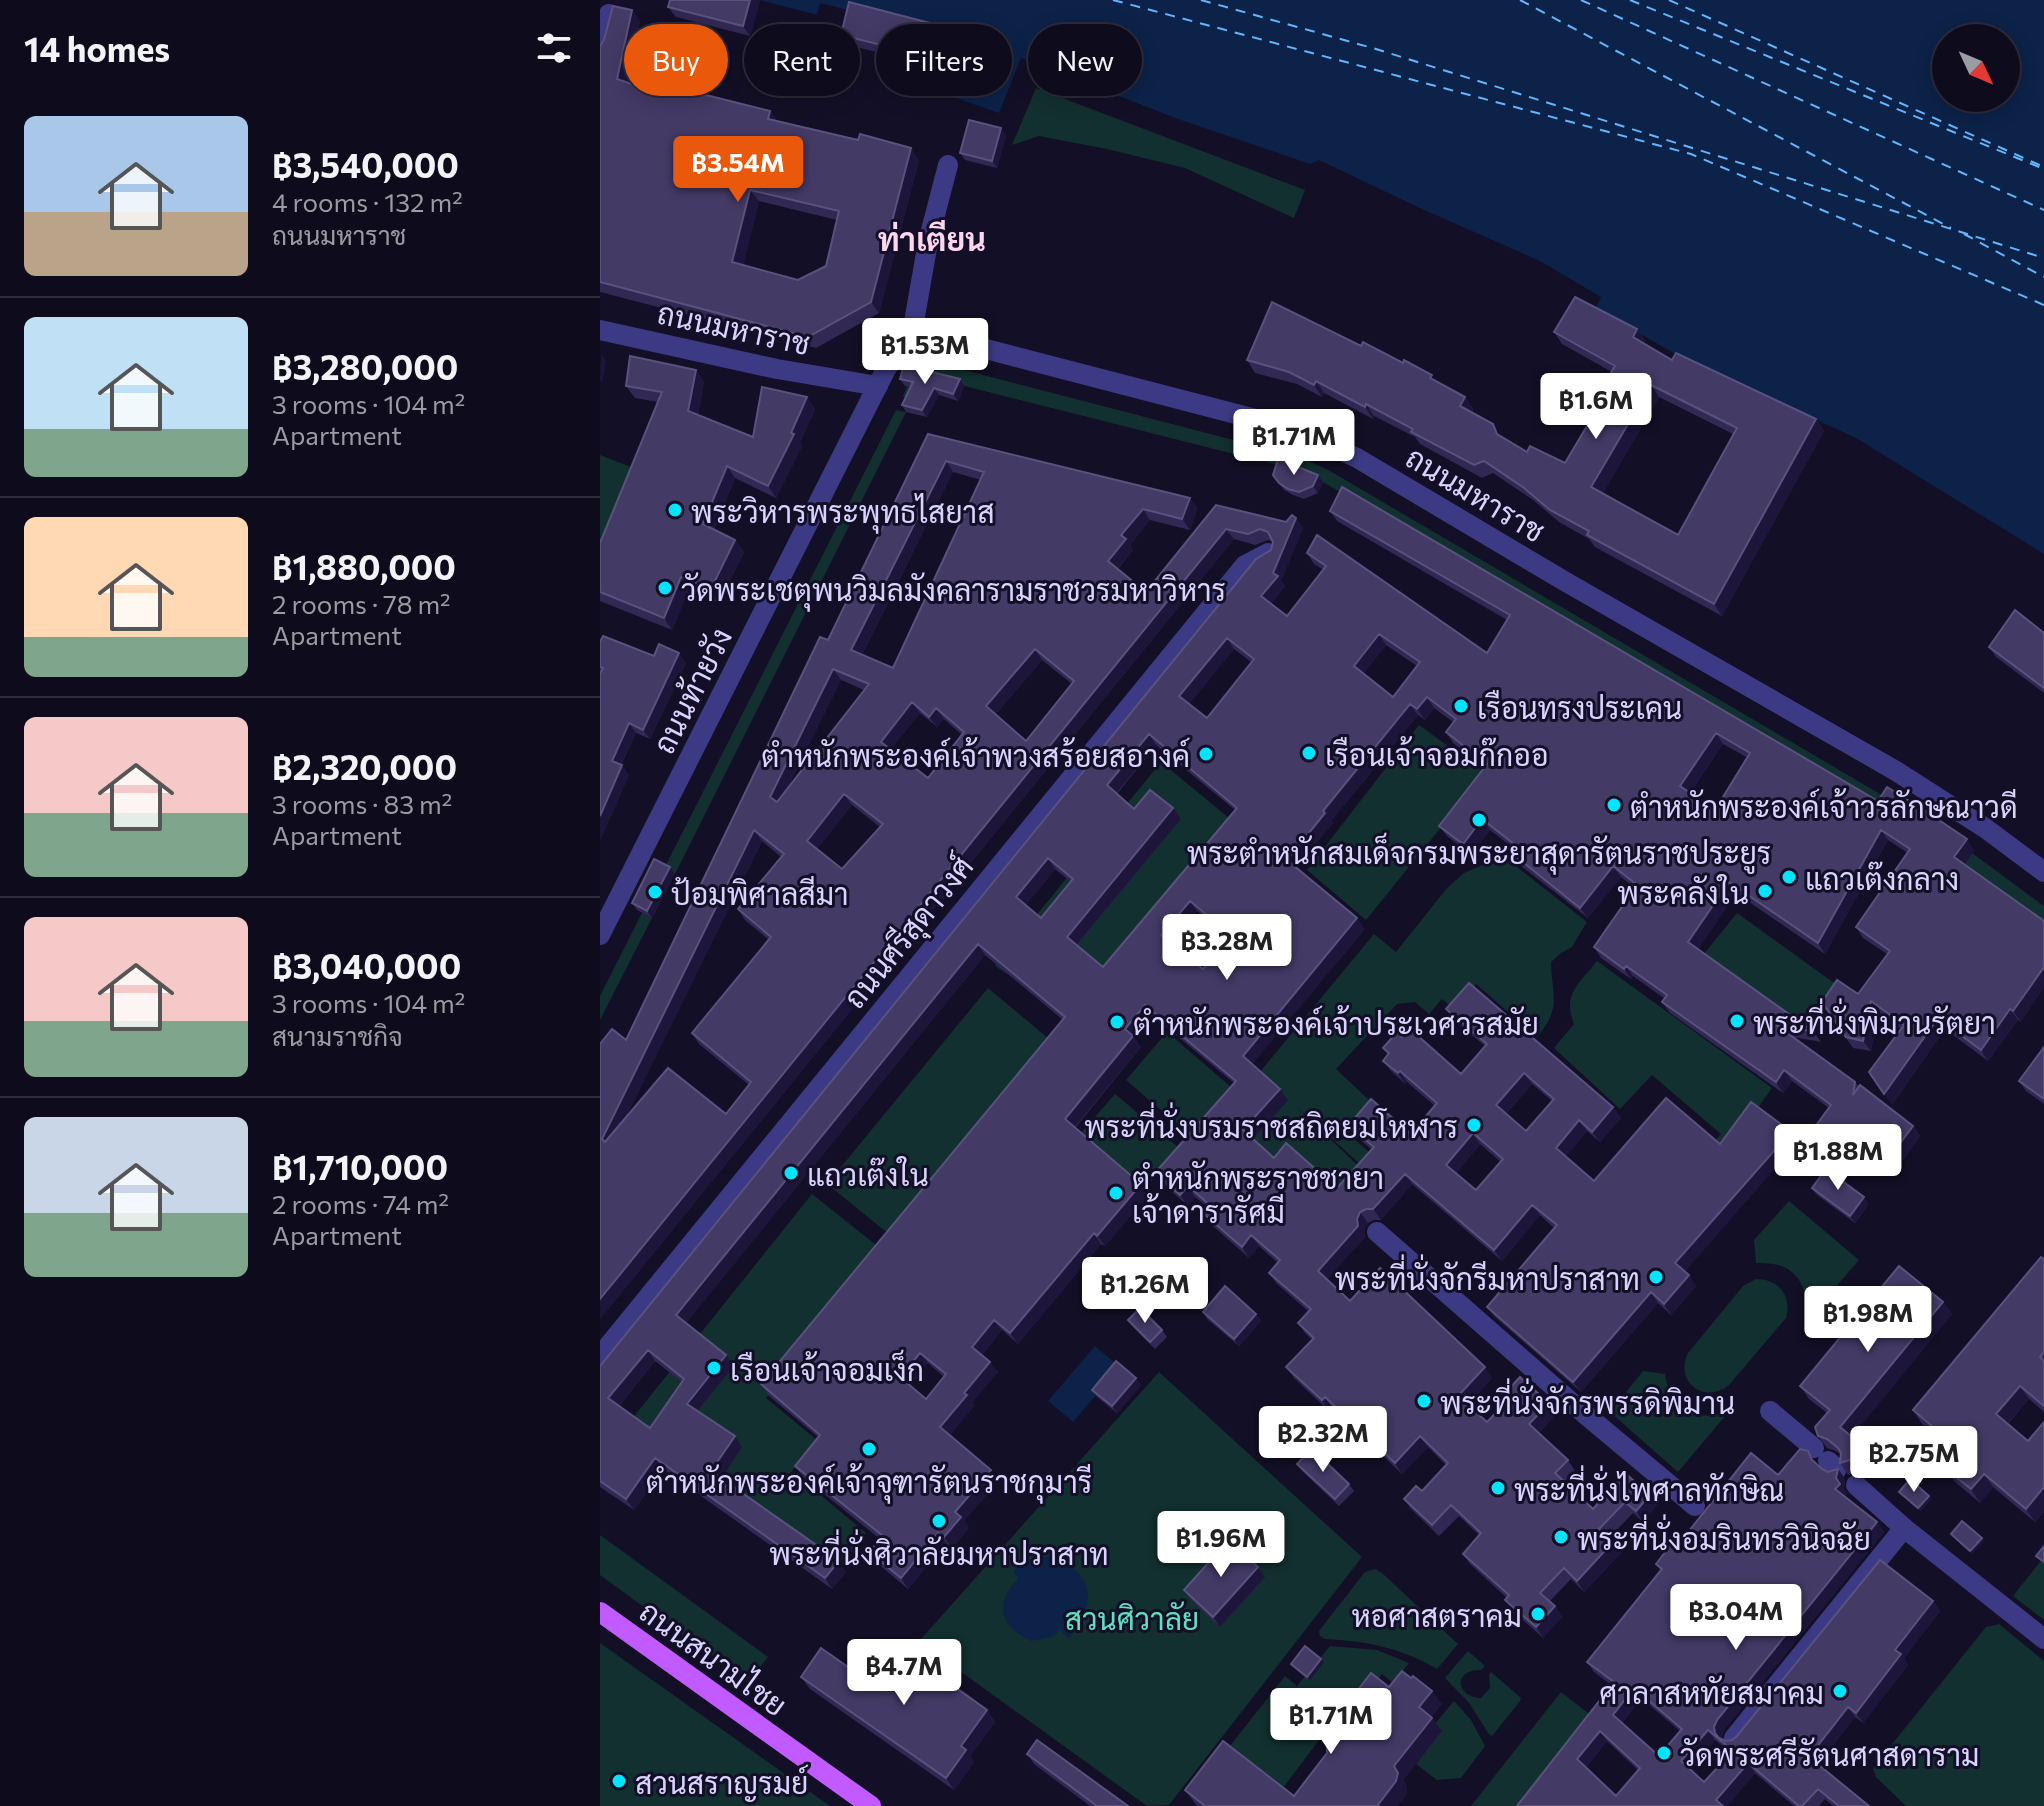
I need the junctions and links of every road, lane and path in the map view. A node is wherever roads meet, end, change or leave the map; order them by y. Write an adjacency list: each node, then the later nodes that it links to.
1 (609, 14): 2 (street)
2 (600, 48)
3 (948, 165): 5 (street)
4 (600, 330): 6 (street, ถนนมหาราช)
5 (910, 345): 6 (street); 8 (street, ถนนมหาราช)
6 (878, 386): 9 (street, ถนนท้ายวัง)
7 (1268, 553): 11 (street, ถนนศรีสุดาวงศ์)
8 (2044, 872)
9 (600, 935)
10 (1377, 1232): 15 (street)
11 (600, 1356)
12 (1770, 1411): 13 (street)
13 (1826, 1459)
14 (1856, 1485): 16 (street)
15 (1695, 1506)
16 (1904, 1528): 18 (street); 19 (street)
17 (600, 1612): 20 (main road, ถนนสนามไชย)
18 (2044, 1639)
19 (1734, 1738)
20 (871, 1806)

